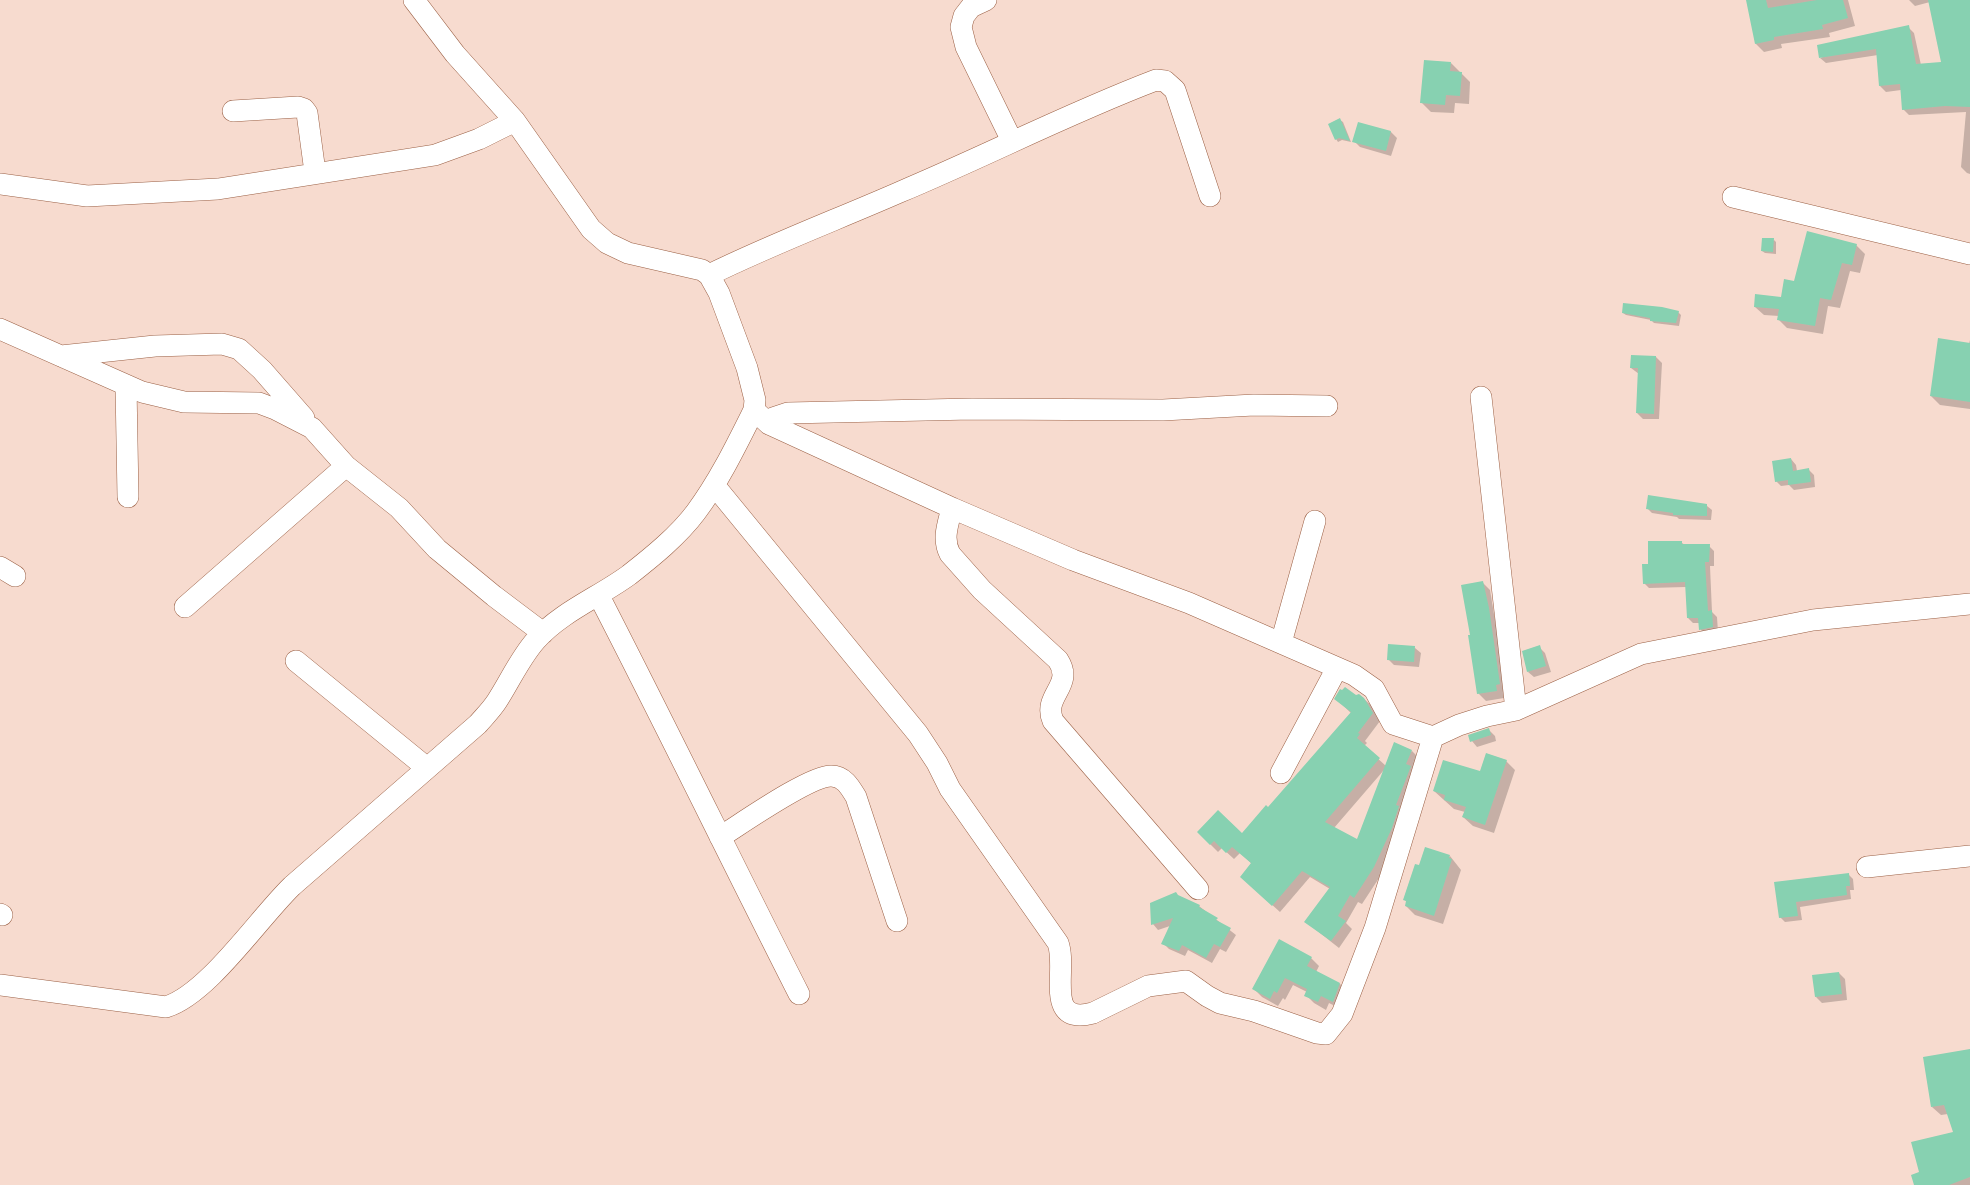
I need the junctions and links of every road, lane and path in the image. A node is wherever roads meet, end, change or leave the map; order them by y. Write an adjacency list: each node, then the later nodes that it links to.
1 (414, 0): 4 (street)
2 (986, 0): 5 (street)
3 (233, 111): 6 (street)
4 (515, 121): 6 (street); 11 (street)
5 (1012, 141): 8 (street); 11 (street)
6 (315, 172): 7 (street)
7 (0, 184)
8 (1210, 196)
9 (1732, 197): 10 (street)
10 (1970, 254)
11 (709, 275): 17 (street)
12 (0, 329): 13 (street)
13 (61, 356): 14 (street); 18 (street)
14 (126, 386): 18 (street); 21 (street)
15 (1481, 397): 31 (street)
16 (1327, 406): 17 (street)
17 (761, 417): 20 (street); 22 (street)
18 (312, 428): 19 (street)
19 (346, 466): 26 (street); 27 (street)
20 (714, 486): 24 (street); 32 (street)
21 (128, 497)
22 (952, 508): 28 (street); 38 (street)
23 (1315, 521): 28 (street)
24 (599, 596): 27 (street); 35 (street)
25 (1970, 604): 31 (street)
26 (185, 608)
27 (543, 634): 33 (street)
28 (1281, 643): 30 (street)
29 (296, 661): 33 (street)
30 (1337, 668): 32 (street); 34 (street)
31 (1516, 710): 32 (street)
32 (1433, 737)
33 (427, 768): 40 (street)
34 (1281, 774)
35 (720, 838): 39 (street); 41 (street)
36 (1970, 856): 37 (street)
37 (1867, 868)
38 (1198, 889)
39 (897, 921)
40 (0, 985)
41 (799, 994)

